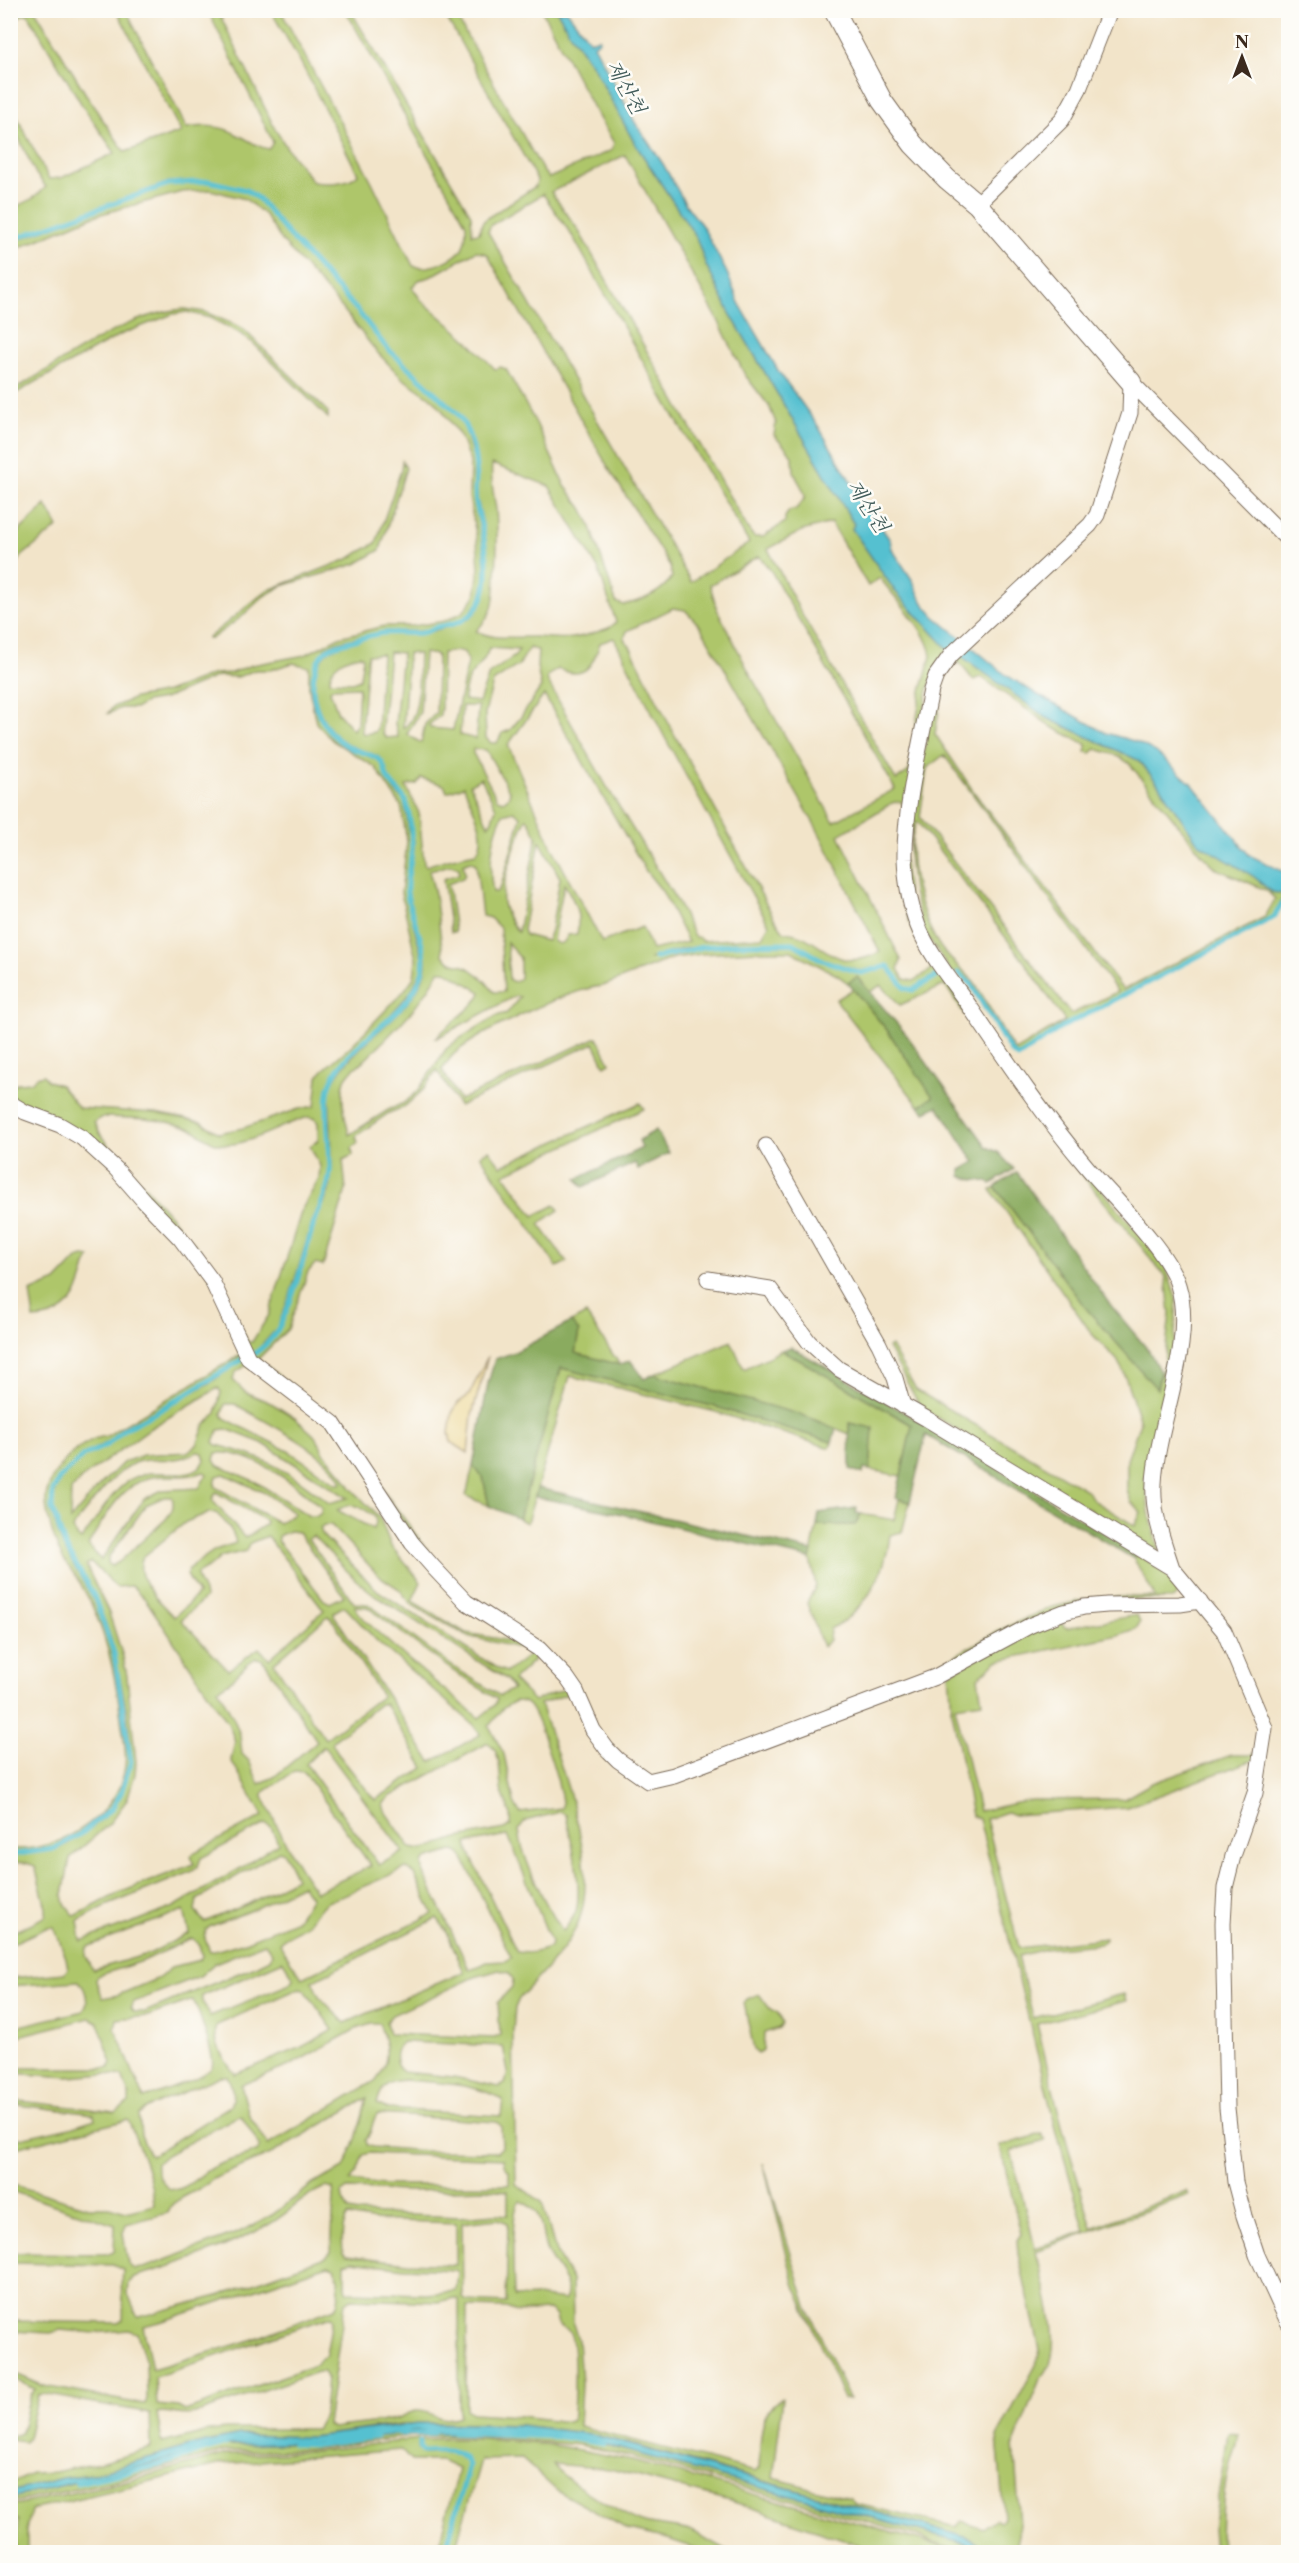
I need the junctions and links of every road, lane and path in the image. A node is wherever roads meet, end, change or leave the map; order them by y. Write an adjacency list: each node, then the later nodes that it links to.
1 (834, 10): 3 (street)
2 (1110, 10): 3 (street)
3 (977, 204): 4 (street)
4 (1131, 382): 5 (street); 10 (street)
5 (1288, 540)
6 (10, 1103): 11 (street)
7 (766, 1146): 9 (street)
8 (708, 1279): 9 (street)
9 (903, 1406): 10 (street)
10 (1172, 1568): 11 (street)
11 (1200, 1601): 12 (street)
12 (1288, 2322)

